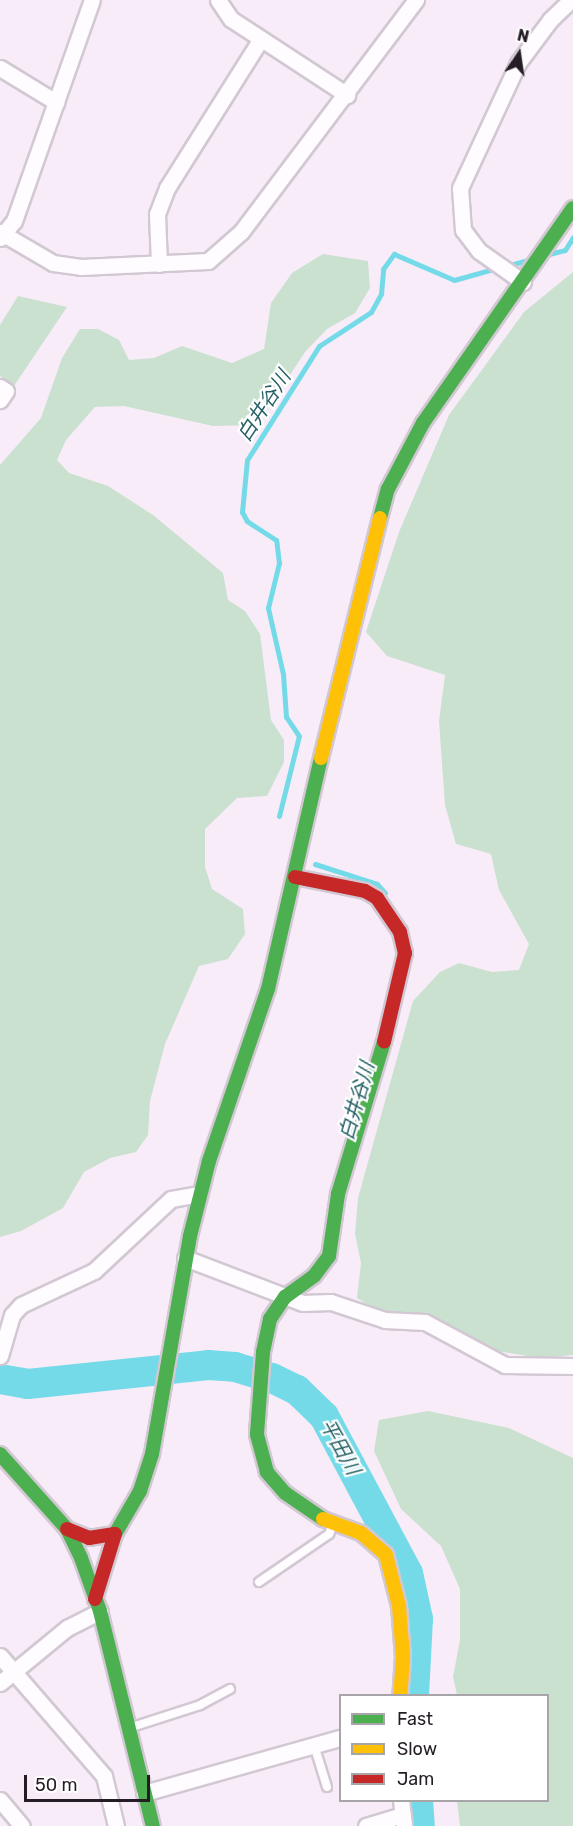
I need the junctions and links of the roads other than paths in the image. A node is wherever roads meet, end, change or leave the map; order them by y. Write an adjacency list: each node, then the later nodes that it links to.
1 (92, 0): 8 (street)
2 (218, 0): 5 (street)
3 (416, 0): 7 (street)
4 (571, 0): 12 (street)
5 (261, 39): 7 (street); 11 (street)
6 (0, 68): 8 (street)
7 (347, 95): 11 (street)
8 (56, 102): 10 (street)
9 (573, 208): 12 (street)
10 (1, 234): 11 (street)
11 (159, 264)
12 (523, 282): 15 (street)
13 (0, 387): 14 (street)
14 (0, 400)
15 (294, 877): 16 (street); 18 (street)
16 (200, 1194): 17 (street); 19 (street)
17 (185, 1258): 18 (street); 24 (street)
18 (285, 1297): 20 (street); 22 (street)
19 (0, 1356)
20 (573, 1366)
21 (0, 1454): 23 (street)
22 (334, 1523): 25 (lane); 31 (street)
23 (67, 1529): 24 (street); 26 (street)
24 (115, 1534): 26 (street)
25 (259, 1582)
26 (97, 1605): 28 (street); 32 (street)
27 (0, 1656): 28 (street)
28 (14, 1672): 29 (street); 40 (street)
29 (0, 1683)
30 (230, 1689): 32 (lane)
31 (400, 1694)
32 (128, 1728): 36 (street)
33 (339, 1738): 34 (street)
34 (314, 1745): 35 (lane); 36 (street)
35 (327, 1787)
36 (144, 1793): 41 (street)
37 (0, 1800): 39 (street)
38 (402, 1814): 42 (street)
39 (22, 1826)
40 (116, 1826)
41 (153, 1826)
42 (366, 1826)

